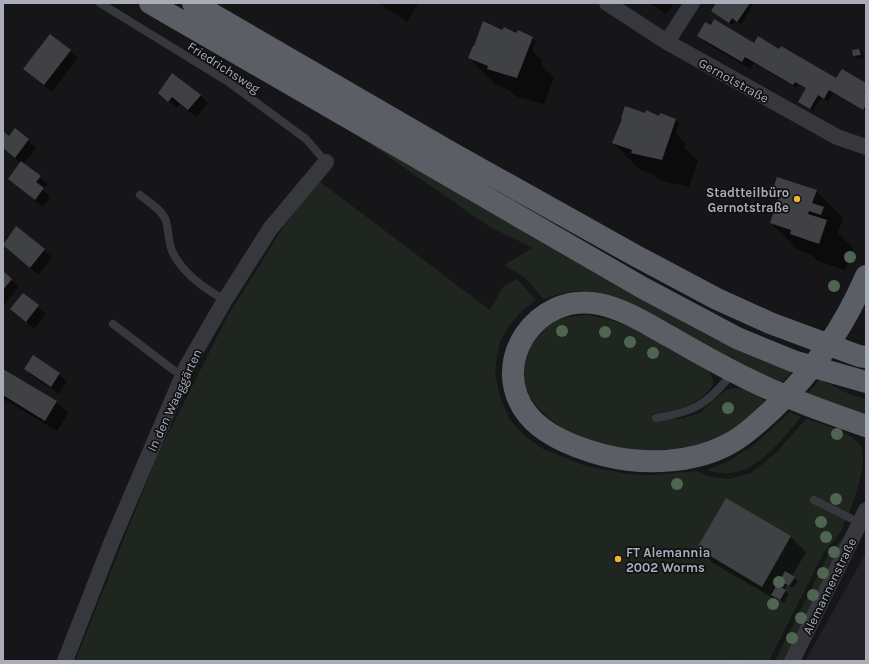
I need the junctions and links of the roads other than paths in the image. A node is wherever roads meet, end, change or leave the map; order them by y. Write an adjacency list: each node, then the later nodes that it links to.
1 (100, 3): 8 (lane, Friedrichsweg)
2 (150, 3): 16 (highway)
3 (193, 3): 13 (highway)
4 (607, 3): 6 (street, Gernotstraße)
5 (692, 3): 6 (street)
6 (667, 42): 7 (street, Gernotstraße)
7 (866, 147)
8 (326, 162): 11 (street, In den Waaggärten)
9 (140, 195): 11 (lane)
10 (866, 278): 14 (highway)
11 (225, 300): 15 (street, In den Waaggärten)
12 (113, 324): 15 (lane)
13 (864, 356)
14 (733, 371): 17 (lane); 18 (highway)
15 (183, 376): 21 (street, In den Waaggärten)
16 (866, 382)
17 (656, 418)
18 (866, 426)
19 (814, 500): 20 (lane)
20 (863, 517): 22 (street, Alemannenstraße)
21 (65, 661)
22 (792, 661)

